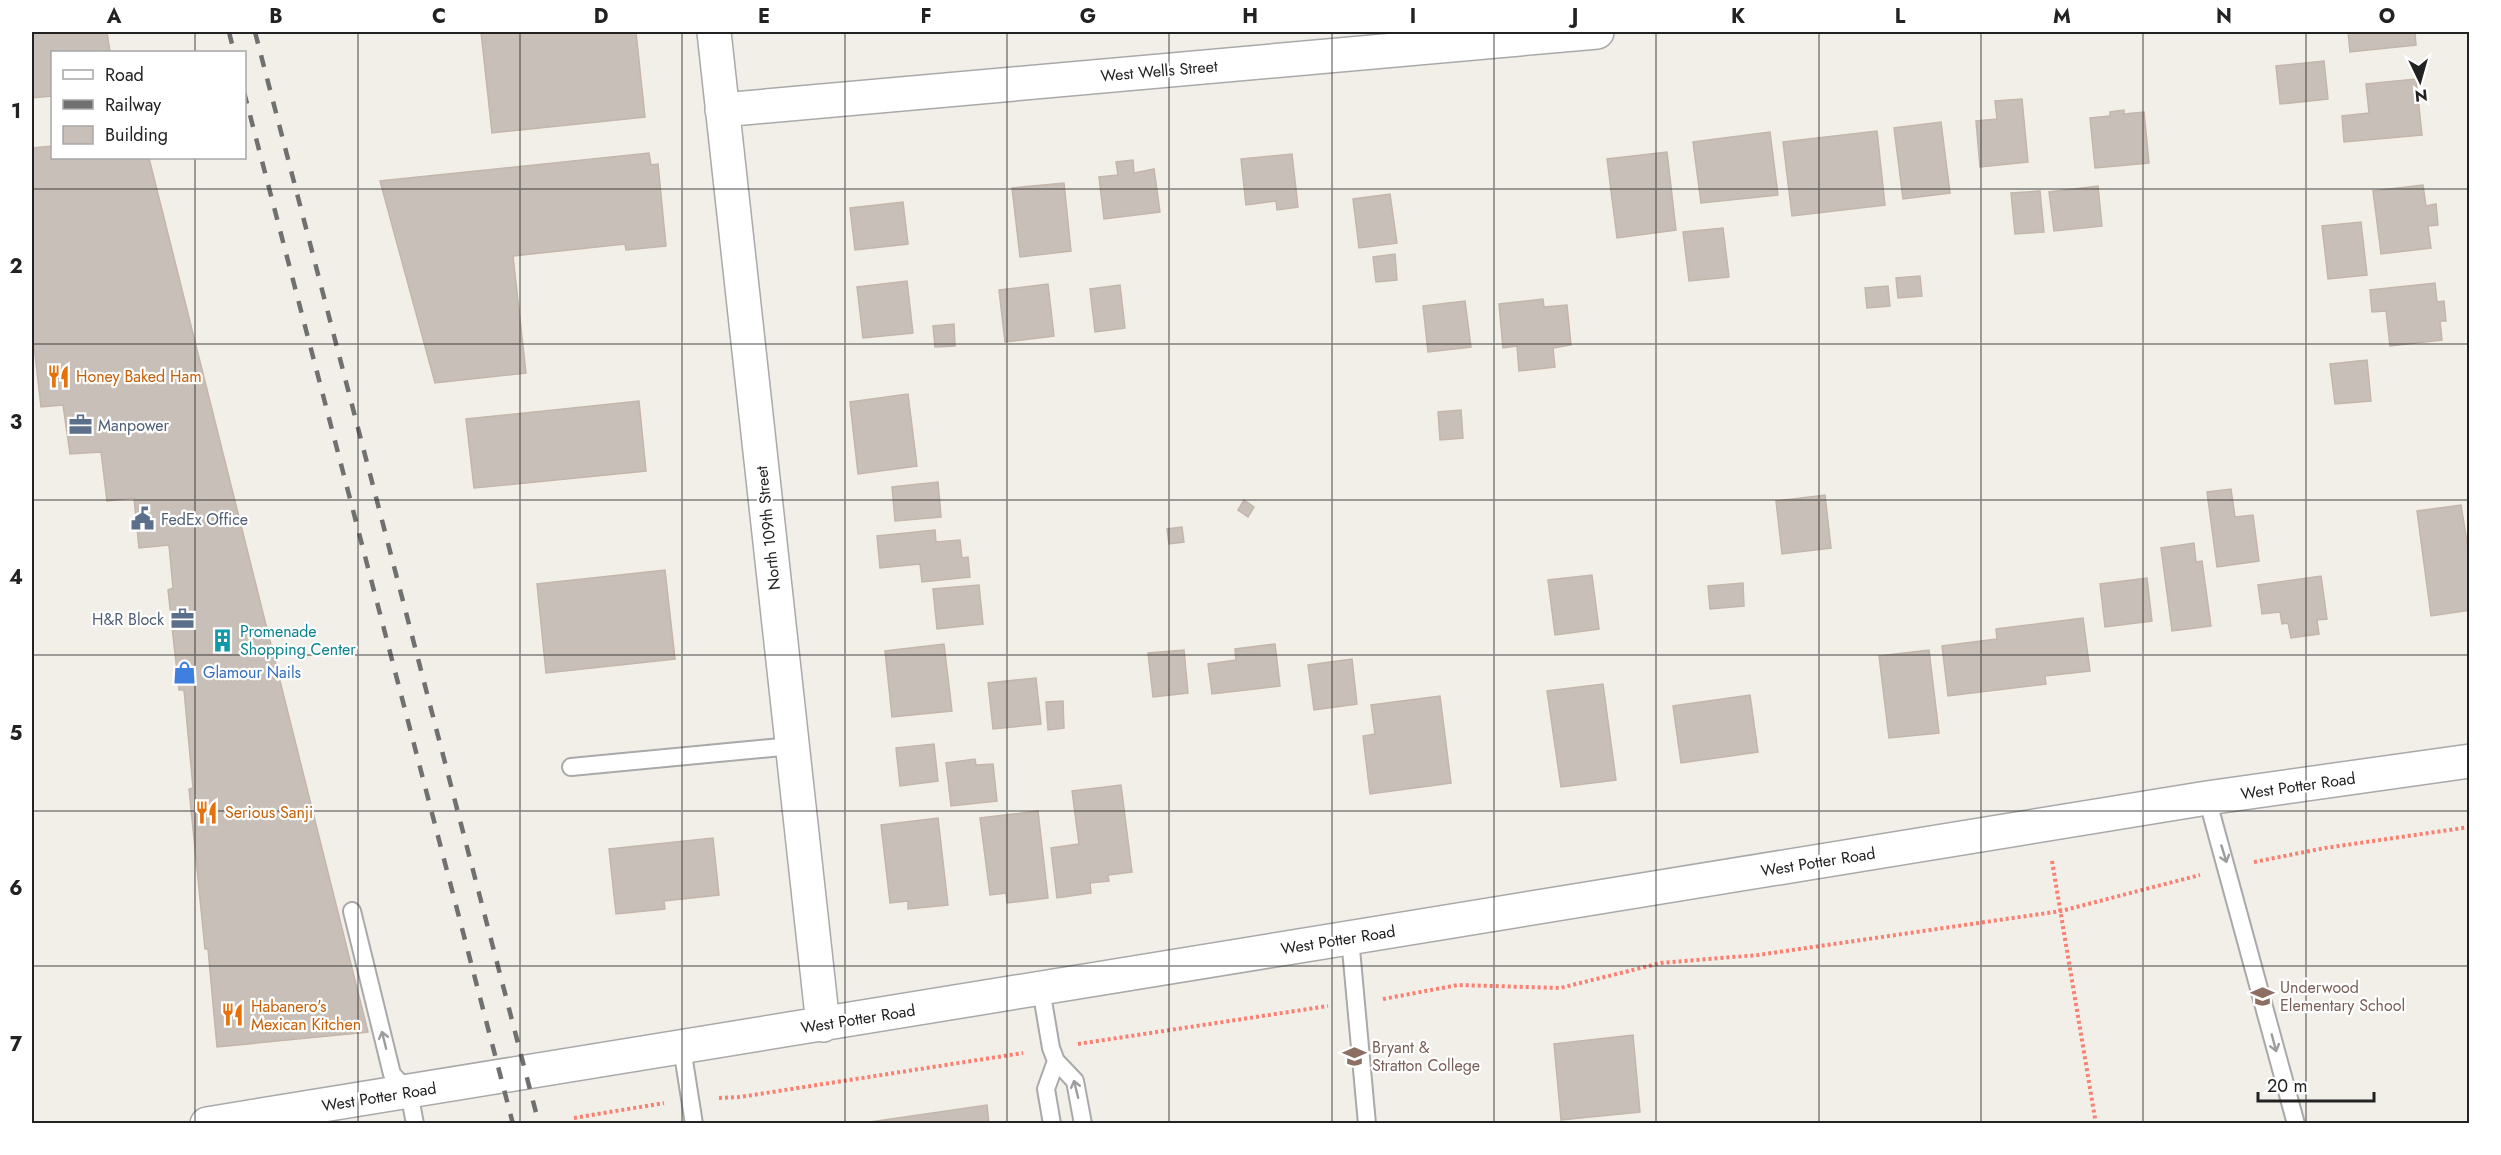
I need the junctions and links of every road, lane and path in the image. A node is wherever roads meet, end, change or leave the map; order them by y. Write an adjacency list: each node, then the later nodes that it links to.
1 (714, 32): 3 (street, North 109th Street)
2 (1597, 32): 3 (street, West Wells Street)
3 (722, 110): 4 (street, North 109th Street)
4 (792, 746): 6 (lane); 16 (street, North 109th Street)
5 (2469, 761): 7 (street, West Potter Road)
6 (571, 767)
7 (2207, 798): 8 (street, West Potter Road); 10 (lane, one-way to 10)
8 (2045, 825): 12 (path); 13 (street, West Potter Road)
9 (2469, 826): 10 (path)
10 (2228, 868): 12 (path); 30 (lane, one-way to 30)
11 (352, 911): 19 (lane, one-way to 11)
12 (2061, 911): 15 (path); 29 (path)
13 (1350, 938): 14 (street, West Potter Road); 15 (lane)
14 (1041, 989): 16 (street, West Potter Road); 18 (lane)
15 (1356, 1004): 18 (path); 28 (lane)
16 (823, 1025): 17 (street, West Potter Road)
17 (682, 1048): 19 (street, West Potter Road); 20 (lane)
18 (1053, 1055): 20 (path); 26 (lane); 27 (lane, one-way to 18)
19 (409, 1092): 21 (street, West Potter Road); 24 (lane)
20 (690, 1099): 22 (path); 25 (lane)
21 (332, 1114): 23 (street, West Potter Road)
22 (574, 1118)
23 (215, 1123)
24 (415, 1124)
25 (694, 1124)
26 (1052, 1124)
27 (1083, 1124)
28 (1367, 1124)
29 (2096, 1124)
30 (2296, 1124)

